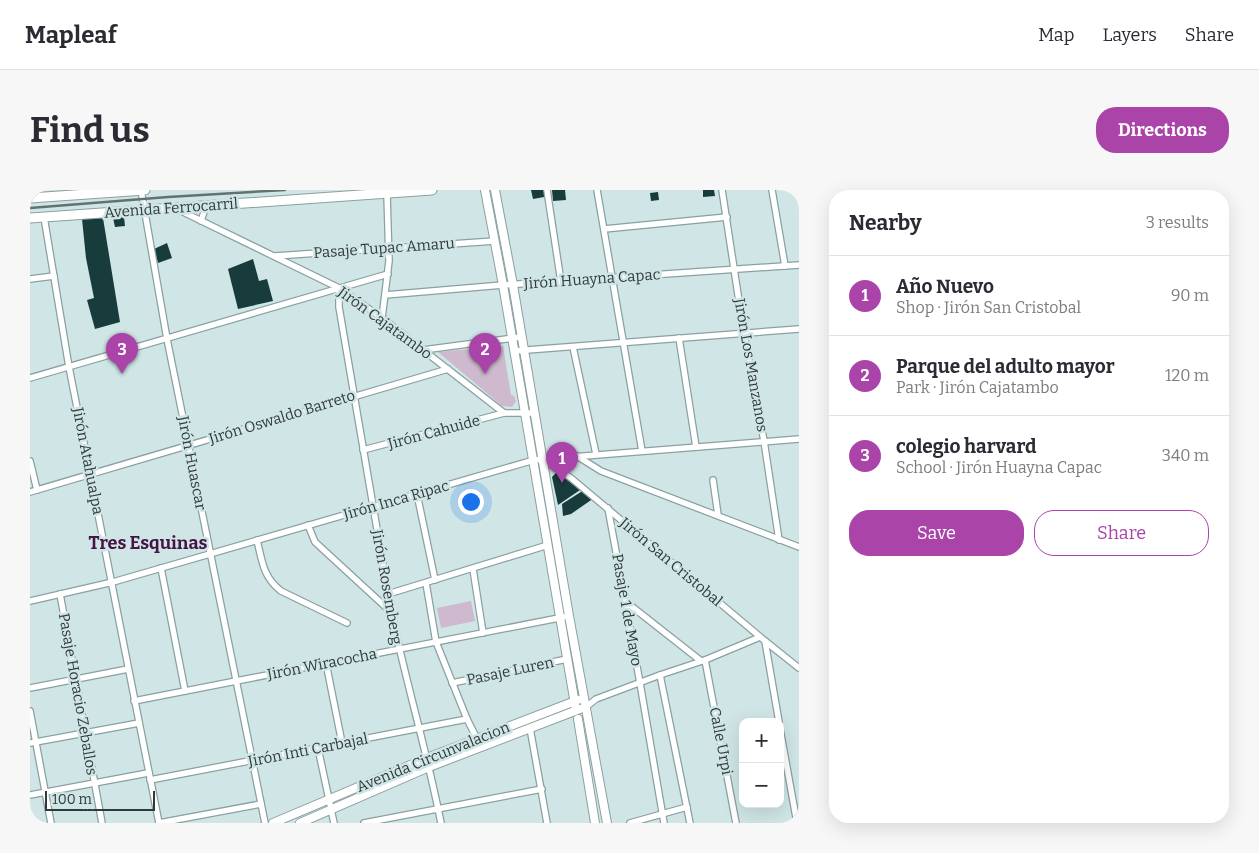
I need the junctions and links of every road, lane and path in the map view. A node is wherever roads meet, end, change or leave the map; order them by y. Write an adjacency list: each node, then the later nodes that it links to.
1 (143, 190): 9 (main road, Avenida Ferrocarril); 15 (street, Jirón Huascar)
2 (432, 190): 11 (main road, Avenida Ferrocarril)
3 (485, 190): 21 (main road)
4 (495, 190): 33 (main road)
5 (546, 190): 31 (street)
6 (598, 190): 20 (street)
7 (722, 190): 18 (street, Jirón Los Manzanos)
8 (772, 190): 25 (street)
9 (101, 192): 10 (main road, Avenida Ferrocarril)
10 (54, 193): 12 (main road, Avenida Ferrocarril)
11 (387, 194): 13 (main road, Avenida Ferrocarril); 22 (street)
12 (30, 198)
13 (206, 206): 14 (main road, Avenida Ferrocarril); 19 (street)
14 (175, 208): 15 (main road, Avenida Ferrocarril); 19 (street, Jirón Cajatambo)
15 (143, 210): 16 (main road, Avenida Ferrocarril); 42 (street, Jirón Huascar)
16 (44, 217): 17 (main road, Avenida Ferrocarril); 28 (street, Jirón Atahualpa)
17 (30, 218)
18 (727, 218): 20 (street); 26 (street, Jirón Los Manzanos)
19 (201, 221): 23 (street, Jirón Cajatambo)
20 (604, 229): 29 (street)
21 (495, 241): 22 (street, Pasaje Tupac Amaru); 32 (main road)
22 (389, 248): 23 (street, Pasaje Tupac Amaru); 27 (street)
23 (273, 256): 34 (street, Jirón Cajatambo)
24 (799, 265): 25 (street, Jirón Huayna Capac)
25 (785, 266): 26 (street, Jirón Huayna Capac)
26 (735, 270): 29 (street, Jirón Huayna Capac); 38 (street, Jirón Los Manzanos)
27 (388, 274): 34 (street); 35 (street)
28 (54, 276): 30 (street); 48 (street, Jirón Atahualpa)
29 (612, 278): 31 (street, Jirón Huayna Capac); 43 (street)
30 (30, 279)
31 (562, 282): 33 (street, Jirón Huayna Capac)
32 (504, 285): 33 (street, Jirón Huayna Capac); 35 (street, Jirón Huayna Capac); 40 (main road)
33 (513, 285): 39 (main road)
34 (340, 288): 36 (street, Jirón Cajatambo); 42 (street); 51 (street, Jirón Rosemberg)
35 (385, 295): 36 (street)
36 (382, 318): 45 (street, Jirón Cajatambo)
37 (799, 329): 38 (street)
38 (744, 334): 41 (street); 55 (street, Jirón Los Manzanos)
39 (521, 337): 40 (street); 47 (main road)
40 (512, 338): 45 (street); 46 (main road)
41 (679, 338): 43 (street); 57 (street)
42 (167, 339): 48 (street); 56 (street, Jirón Huascar)
43 (623, 343): 44 (street); 59 (street)
44 (573, 346): 47 (street); 60 (street)
45 (423, 350): 49 (street, Jirón Cajatambo)
46 (514, 351): 47 (street); 53 (main road)
47 (523, 351): 53 (main road)
48 (69, 367): 50 (street); 64 (street, Jirón Atahualpa)
49 (448, 369): 51 (street, Jirón Oswaldo Barreto); 52 (street, Jirón Cajatambo)
50 (30, 378)
51 (353, 396): 56 (street, Jirón Oswaldo Barreto); 58 (street, Jirón Rosemberg)
52 (504, 413): 53 (street); 58 (street, Jirón Cahuide)
53 (530, 413): 62 (main road)
54 (799, 439): 55 (street, Jirón Inca Ripac)
55 (764, 441): 57 (street, Jirón Inca Ripac); 73 (street, Jirón Los Manzanos)
56 (188, 445): 64 (street, Jirón Oswaldo Barreto); 76 (street, Jirón Huascar)
57 (696, 447): 59 (street, Jirón Inca Ripac)
58 (363, 450): 68 (street, Jirón Rosemberg)
59 (642, 451): 60 (street, Jirón Inca Ripac)
60 (596, 454): 61 (street, Jirón Inca Ripac)
61 (577, 456): 62 (street, Jirón Inca Ripac); 70 (street)
62 (538, 459): 67 (street, Jirón Inca Ripac); 69 (street, Jirón San Cristobal); 74 (main road); 87 (main road)
63 (30, 461): 66 (street)
64 (91, 474): 66 (street, Jirón Oswaldo Barreto); 80 (street, Jirón Atahualpa)
65 (713, 480): 70 (street)
66 (33, 492)
67 (416, 494): 68 (street, Jirón Inca Ripac); 79 (street)
68 (373, 506): 71 (street, Jirón Inca Ripac); 83 (street, Jirón Rosemberg)
69 (608, 508): 85 (street, Pasaje 1 de Mayo); 91 (street, Jirón San Cristobal)
70 (718, 515): 73 (street)
71 (308, 525): 72 (street, Jirón Inca Ripac); 86 (street)
72 (257, 540): 76 (street, Jirón Inca Ripac); 89 (street)
73 (779, 540): 75 (street)
74 (548, 546): 78 (street); 88 (main road)
75 (799, 547)
76 (210, 554): 77 (street, Jirón Inca Ripac); 101 (street, Jirón Huascar)
77 (161, 568): 80 (street, Jirón Inca Ripac); 105 (street)
78 (473, 568): 79 (street); 90 (street)
79 (435, 580): 81 (street)
80 (113, 582): 82 (street, Jirón Inca Ripac); 98 (street, Jirón Atahualpa)
81 (426, 583): 83 (street); 92 (street)
82 (60, 594): 84 (street, Jirón Inca Ripac); 100 (street, Pasaje Horacio Zeballos)
83 (388, 594): 86 (street, Jirón Rosemberg)
84 (30, 601)
85 (626, 602): 95 (street); 103 (street, Pasaje 1 de Mayo)
86 (390, 611): 93 (street, Jirón Rosemberg)
87 (569, 616): 88 (street, Jirón Wiracocha); 108 (main road)
88 (560, 618): 90 (street, Jirón Wiracocha); 94 (main road)
89 (346, 623)
90 (484, 633): 92 (street, Jirón Wiracocha)
91 (762, 639): 95 (street, Avenida Circunvalacion); 97 (street, Jirón San Cristobal); 111 (street)
92 (436, 642): 93 (street, Jirón Wiracocha); 102 (street)
93 (398, 649): 96 (street, Jirón Wiracocha); 115 (street, Jirón Rosemberg)
94 (567, 659): 102 (street, Pasaje Luren); 107 (main road)
95 (703, 660): 99 (street, Avenida Circunvalacion); 153 (street, Calle Urpi)
96 (326, 663): 101 (street, Jirón Wiracocha); 120 (street)
97 (799, 668)
98 (128, 669): 100 (street); 106 (street, Jirón Atahualpa)
99 (660, 674): 103 (street, Avenida Circunvalacion); 134 (street)
100 (76, 680): 104 (street); 117 (street, Pasaje Horacio Zeballos)
101 (236, 681): 105 (street, Jirón Wiracocha); 124 (street, Jirón Huascar)
102 (452, 683): 112 (street)
103 (640, 683): 108 (street, Avenida Circunvalacion); 137 (street, Pasaje 1 de Mayo)
104 (30, 688)
105 (186, 691): 106 (street, Jirón Wiracocha)
106 (134, 701): 114 (street, Jirón Atahualpa)
107 (574, 701): 108 (main road, Avenida Circunvalacion); 109 (main road); 118 (main road, Avenida Circunvalacion)
108 (585, 702): 109 (main road, Avenida Circunvalacion); 149 (main road)
109 (576, 710): 113 (street); 116 (main road, Avenida Circunvalacion)
110 (30, 711): 119 (street)
111 (778, 718)
112 (467, 719): 115 (street, Jirón Inti Carbajal); 118 (street)
113 (578, 719): 148 (main road)
114 (138, 723): 117 (street); 126 (street, Jirón Atahualpa)
115 (420, 728): 120 (street, Jirón Inti Carbajal); 123 (street, Jirón Rosemberg)
116 (530, 728): 125 (main road, Avenida Circunvalacion); 129 (street)
117 (85, 733): 119 (street); 128 (street, Pasaje Horacio Zeballos)
118 (477, 740): 123 (main road, Avenida Circunvalacion)
119 (33, 742): 130 (street)
120 (342, 743): 121 (street, Jirón Inti Carbajal)
121 (318, 748): 124 (street, Jirón Inti Carbajal); 132 (street)
122 (784, 751): 154 (street)
123 (427, 758): 125 (street, Jirón Rosemberg); 132 (main road, Avenida Circunvalacion)
124 (252, 760): 127 (street, Jirón Inti Carbajal); 133 (street, Jirón Huascar)
125 (429, 767): 135 (main road, Avenida Circunvalacion); 136 (street, Jirón Rosemberg)
126 (148, 773): 127 (street, Jirón Atahualpa); 128 (street)
127 (150, 780): 140 (street, Jirón Atahualpa)
128 (94, 783): 130 (street); 139 (street, Pasaje Horacio Zeballos)
129 (542, 789): 136 (street); 147 (street)
130 (45, 792): 131 (street); 138 (street)
131 (30, 795)
132 (329, 799): 135 (street); 142 (main road, Avenida Circunvalacion)
133 (261, 804): 140 (street); 141 (street, Jirón Huascar)
134 (687, 807): 137 (street); 152 (street)
135 (331, 809): 143 (main road, Avenida Circunvalacion); 144 (street)
136 (438, 809): 145 (street); 146 (street, Jirón Rosemberg)
137 (662, 815): 150 (street); 151 (street, Pasaje 1 de Mayo)
138 (51, 823)
139 (102, 823)
140 (159, 823)
141 (265, 823)
142 (273, 823)
143 (300, 823)
144 (334, 823)
145 (364, 823)
146 (441, 823)
147 (547, 823)
148 (595, 823)
149 (607, 823)
150 (630, 823)
151 (664, 823)
152 (690, 823)
153 (736, 823)
154 (797, 823)

